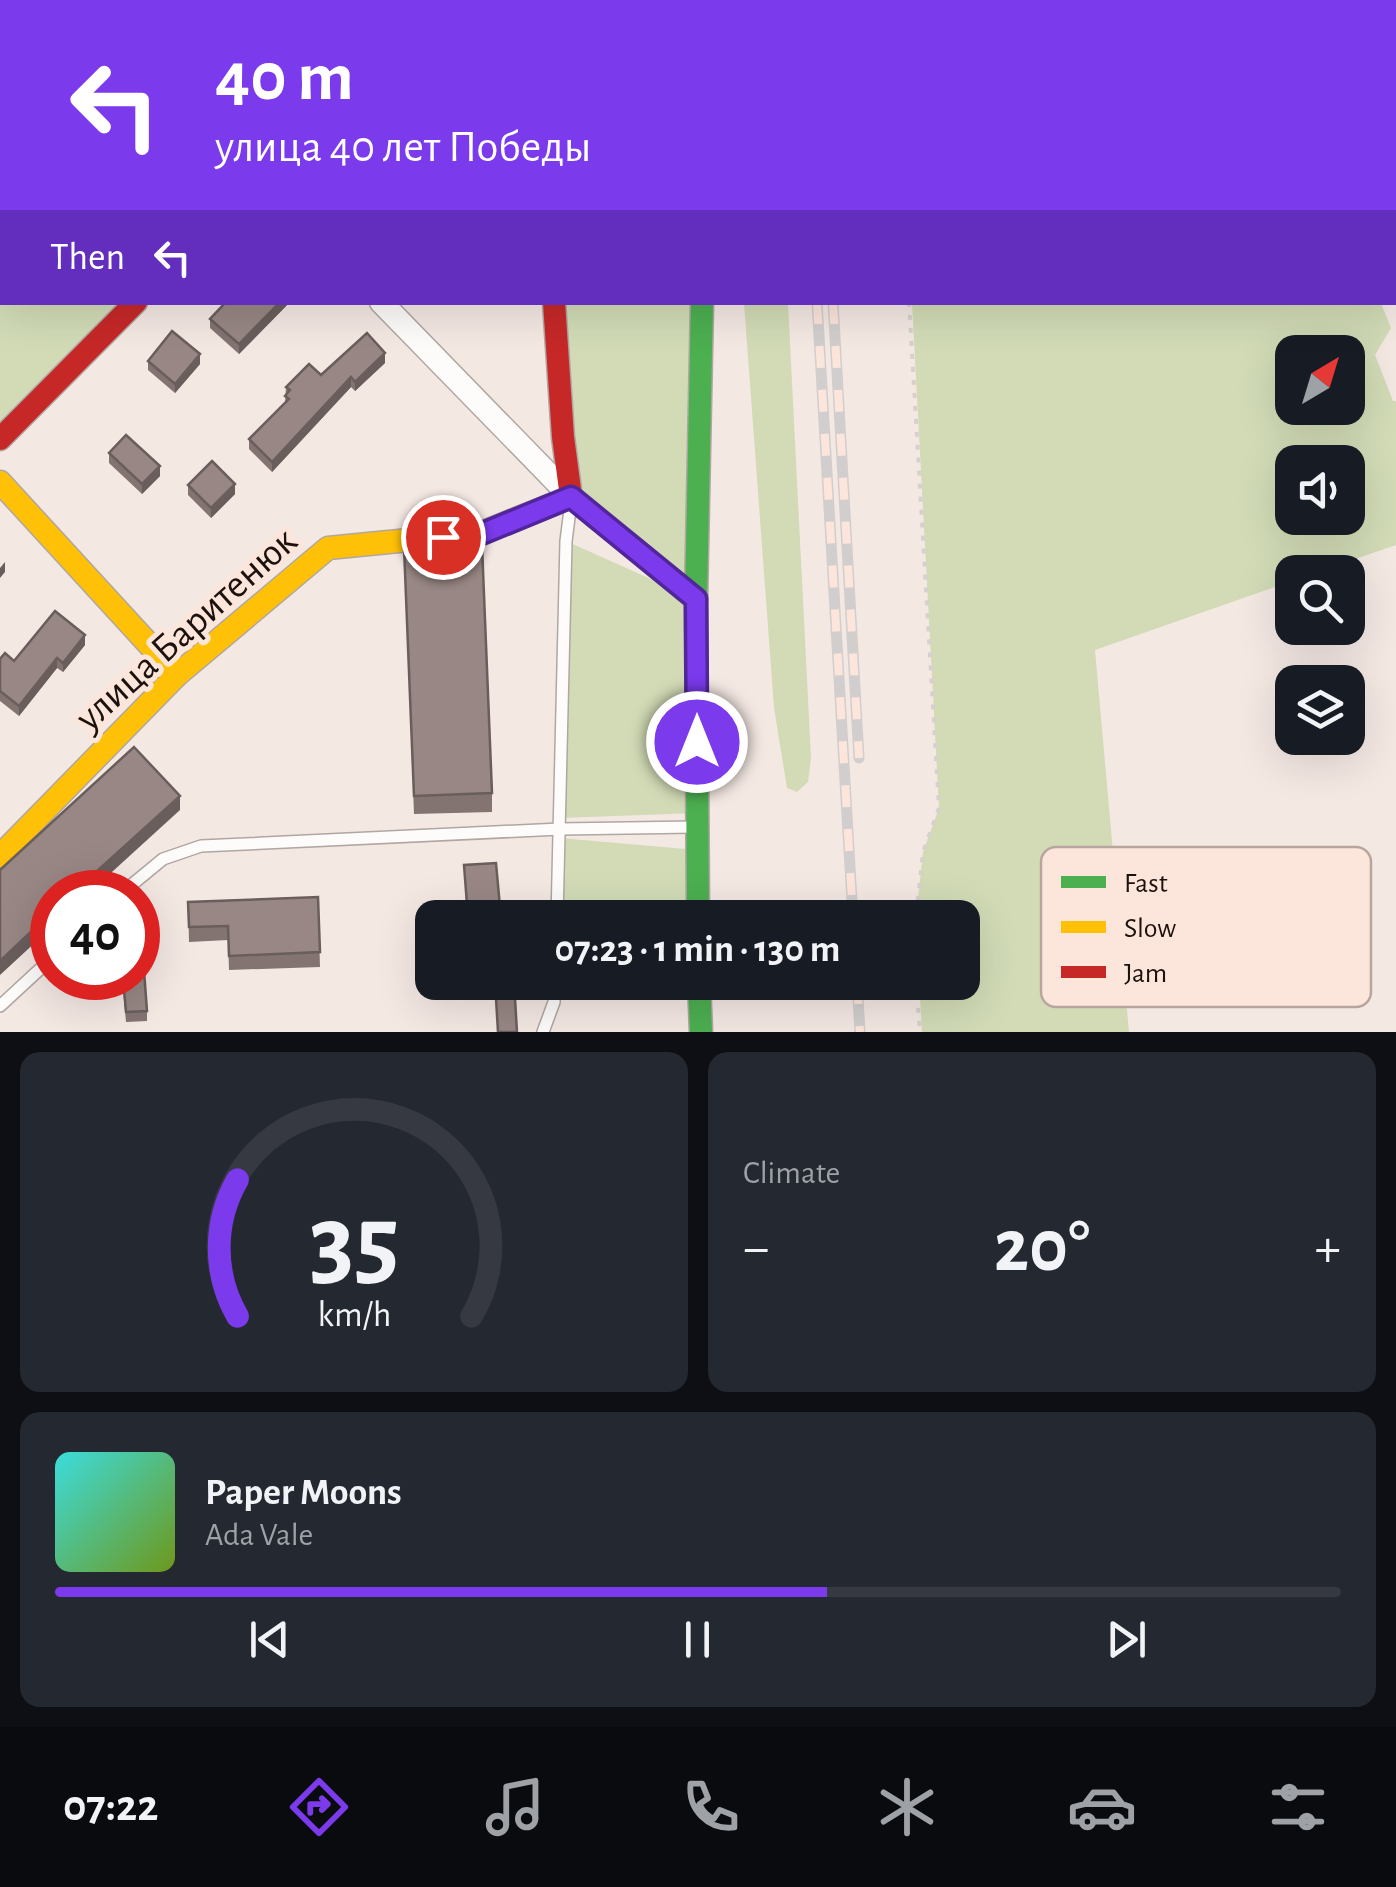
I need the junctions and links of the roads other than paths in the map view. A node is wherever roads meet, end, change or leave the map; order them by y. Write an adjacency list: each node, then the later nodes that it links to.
1 (133, 305): 5 (street)
2 (385, 305): 7 (street)
3 (554, 305): 7 (street)
4 (699, 306): 8 (street)
5 (0, 439)
6 (0, 482): 9 (street)
7 (571, 497): 8 (street); 9 (street, улица Баритенюк); 11 (lane)
8 (696, 599): 10 (street)
9 (178, 675): 12 (street, улица Баритенюк)
10 (697, 826): 11 (lane); 15 (street)
11 (560, 829): 13 (lane); 14 (lane)
12 (0, 856)
13 (150, 870)
14 (558, 900)
15 (698, 900)
16 (30, 978): 19 (lane)
17 (554, 1000): 20 (lane)
18 (700, 1000): 21 (street)
19 (0, 1006)
20 (543, 1032)
21 (701, 1032)

